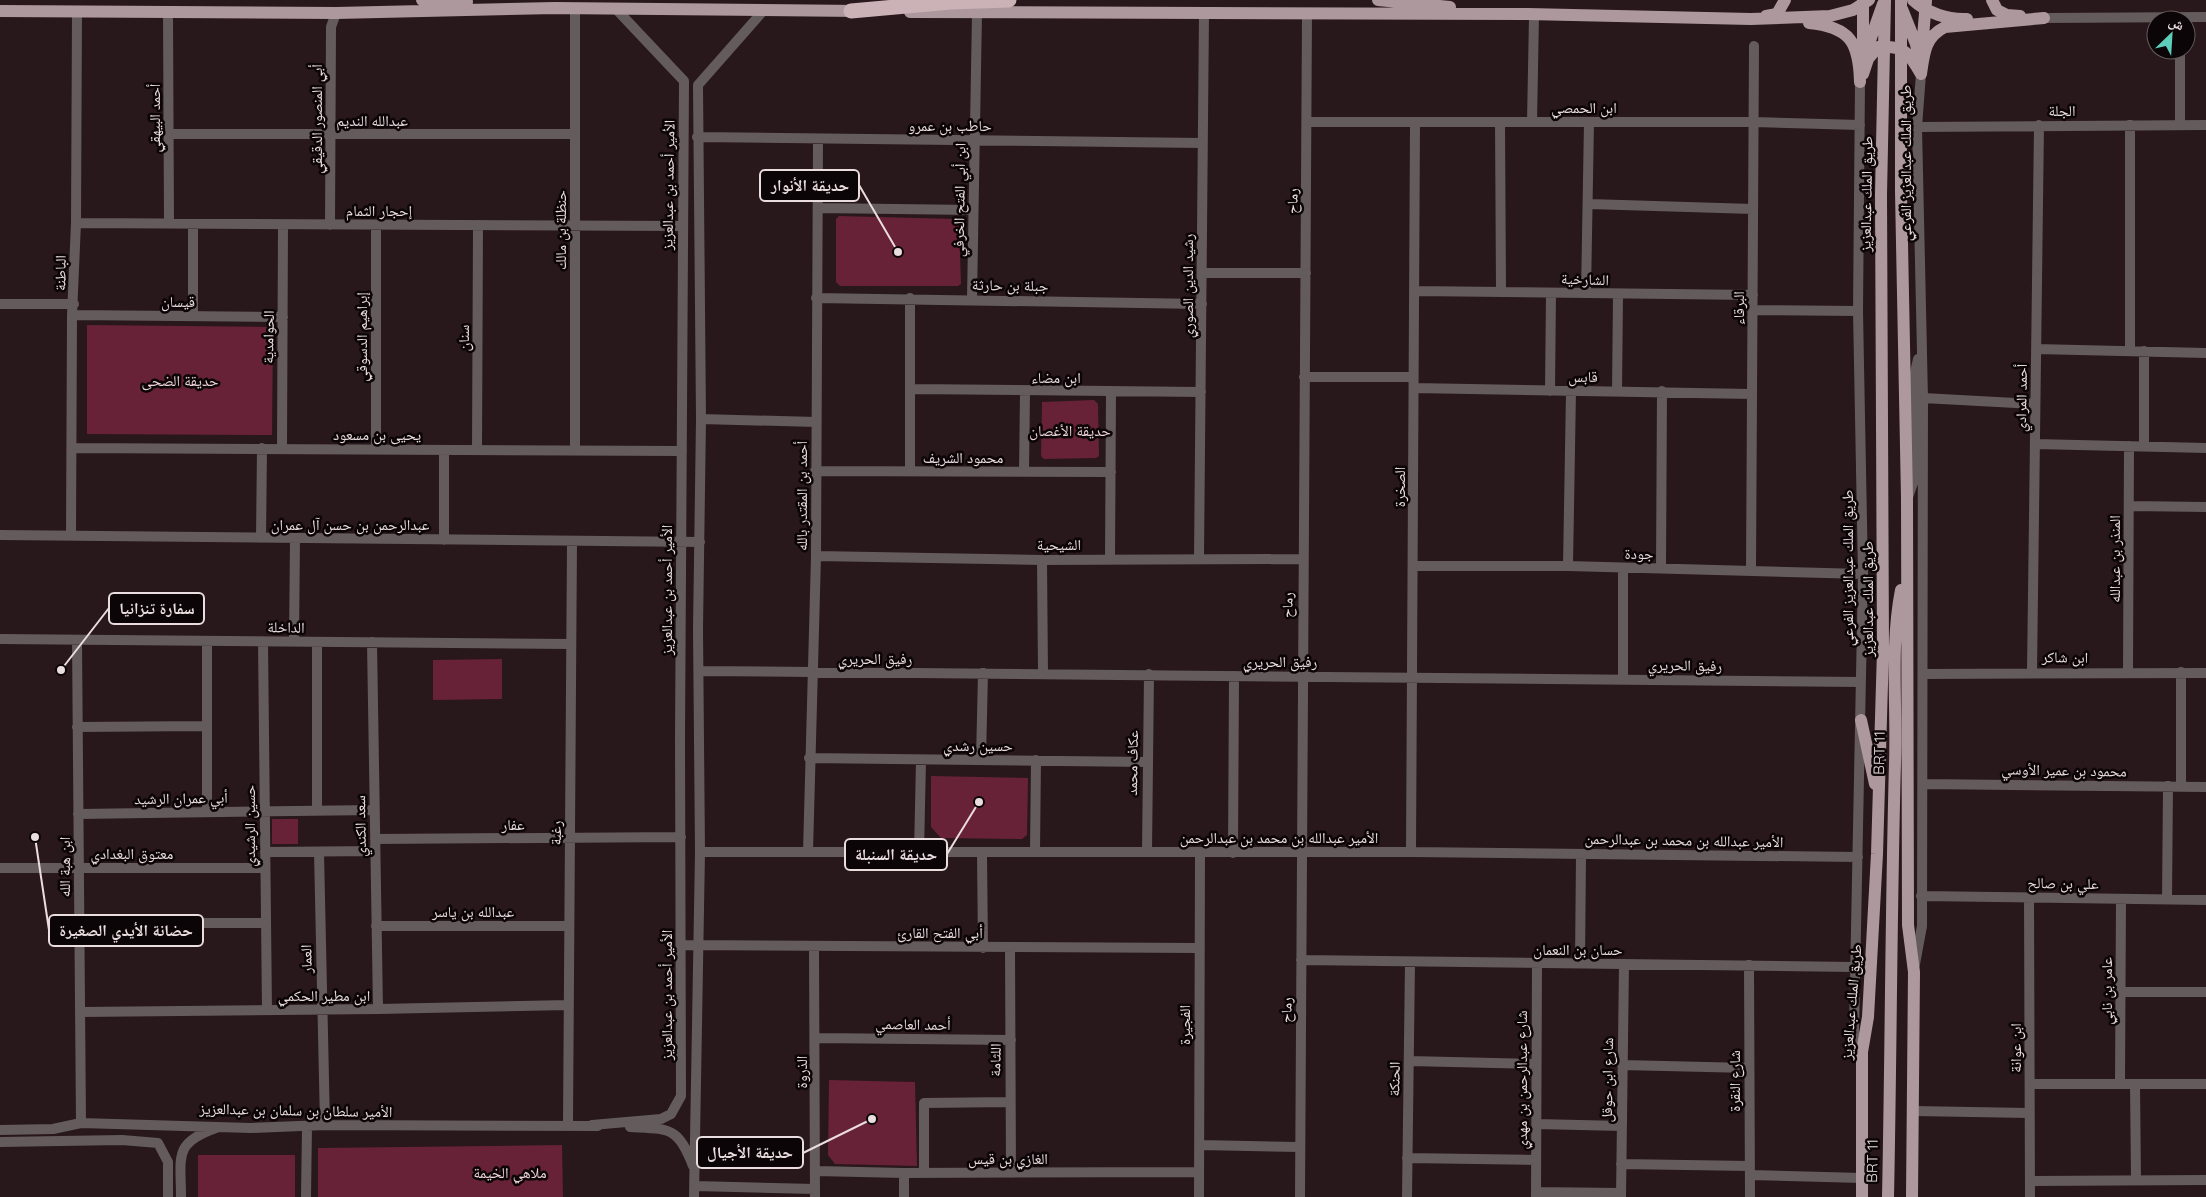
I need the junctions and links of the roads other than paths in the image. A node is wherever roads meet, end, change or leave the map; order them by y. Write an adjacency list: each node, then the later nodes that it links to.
1 (422, 0): 12 (main road)
2 (1009, 0): 18 (highway)
3 (1378, 0): 24 (main road)
4 (1785, 0): 25 (main road)
5 (1886, 0): 29 (main road); 180 (main road, طريق الملك عبدالعزيز)
6 (1896, 0): 31 (main road)
7 (1901, 0): 120 (main road)
8 (1913, 0): 11 (main road)
9 (1992, 0): 26 (main road)
10 (1865, 2): 25 (main road); 29 (main road)
11 (1926, 4): 26 (main road); 31 (main road)
12 (555, 8): 13 (main road); 20 (main road)
13 (575, 8): 14 (main road); 46 (street, حنظلة بن مالك)
14 (616, 9): 15 (main road); 64 (street, الأمير أحمد بن عبدالعزيز)
15 (764, 10): 18 (main road); 48 (street, الأمير أحمد بن عبدالعزيز)
16 (0, 11): 17 (main road)
17 (76, 11): 19 (main road); 56 (street, الباطنة)
18 (851, 11): 21 (main road)
19 (168, 12): 20 (main road); 45 (street, أحمد البيهقي)
20 (336, 13): 47 (street, أبي المنصور الدقيقي)
21 (977, 13): 22 (main road); 50 (street, ابن أبي الفتح الخرفي)
22 (1204, 14): 23 (main road); 51 (street, رشيد الدين الصوري)
23 (1307, 14): 24 (main road); 33 (street, رماح)
24 (1531, 15): 25 (main road); 36 (street)
25 (1752, 18): 32 (main road)
26 (2044, 18): 27 (street); 31 (main road)
27 (2146, 18)
28 (1754, 46): 38 (street, البرقاء)
29 (1863, 58): 32 (main road)
30 (2180, 60): 42 (street)
31 (1921, 74): 32 (main road); 44 (street, طريق الملك عبدالعزيز الفرعي)
32 (1860, 82): 40 (street, طريق الملك عبدالعزيز الفرعي)
33 (1308, 122): 34 (street, ابن الحمصي); 66 (street, رماح)
34 (1415, 122): 35 (street, ابن الحمصي); 67 (street, الصخرة)
35 (1500, 122): 36 (street, ابن الحمصي); 68 (street)
36 (1532, 122): 37 (street, ابن الحمصي)
37 (1589, 122): 38 (street, ابن الحمصي); 52 (street)
38 (1754, 122): 40 (street, ابن الحمصي); 54 (street, البرقاء)
39 (2039, 124): 41 (street, الجلة); 44 (street, الجلة); 85 (street, أحمد المرادي)
40 (1860, 125): 80 (street, طريق الملك عبدالعزيز الفرعي)
41 (2130, 125): 42 (street, الجلة); 86 (street)
42 (2180, 125): 43 (street, الجلة)
43 (2206, 125)
44 (1918, 127): 84 (street, طريق الملك عبدالعزيز الفرعي)
45 (170, 134): 47 (street, عبدالله النديم); 57 (street, أحمد البيهقي)
46 (574, 134): 47 (street, عبدالله النديم); 63 (street, حنظلة بن مالك)
47 (331, 135): 60 (street, أبي المنصور الدقيقي)
48 (698, 137): 49 (street, حاطب بن عمرو); 102 (street, الأمير أحمد بن عبدالعزيز)
49 (818, 139): 50 (street, حاطب بن عمرو); 53 (street, أحمد بن المقتدر بالله)
50 (975, 140): 51 (street, حاطب بن عمرو); 55 (street, ابن أبي الفتح الخرفي)
51 (1202, 142): 65 (street, رشيد الدين الصوري)
52 (1589, 204): 54 (street); 70 (street)
53 (818, 208): 55 (street); 73 (street, أحمد بن المقتدر بالله)
54 (1753, 209): 72 (street, البرقاء)
55 (973, 210): 75 (street, ابن أبي الفتح الخرفي)
56 (76, 223): 57 (street, إحجار الثمام); 77 (street, الباطنة)
57 (169, 224): 58 (street, إحجار الثمام)
58 (193, 224): 59 (street, إحجار الثمام); 82 (street)
59 (283, 225): 60 (street, إحجار الثمام); 83 (street, الحوامدية)
60 (330, 225): 61 (street, إحجار الثمام)
61 (376, 225): 62 (street, إحجار الثمام); 111 (street, إبراهيم الدسوقي)
62 (478, 226): 63 (street, إحجار الثمام); 113 (street, سنان)
63 (575, 226): 64 (street, إحجار الثمام); 114 (street, حنظلة بن مالك)
64 (683, 226): 115 (street, الأمير أحمد بن عبدالعزيز)
65 (1202, 273): 66 (street); 78 (street, رشيد الدين الصوري)
66 (1306, 274): 89 (street, رماح)
67 (1415, 291): 68 (street, الشارخية); 90 (street, الصخرة)
68 (1500, 291): 69 (street, الشارخية)
69 (1551, 293): 70 (street, الشارخية); 92 (street)
70 (1586, 294): 71 (street, الشارخية)
71 (1618, 295): 72 (street, الشارخية); 94 (street)
72 (1753, 295): 79 (street, البرقاء)
73 (816, 298): 74 (street, جبلة بن حارثة); 103 (street, أحمد بن المقتدر بالله)
74 (910, 298): 75 (street, جبلة بن حارثة); 91 (street)
75 (972, 299): 78 (street, جبلة بن حارثة)
76 (0, 304): 77 (street)
77 (74, 304): 81 (street, الباطنة)
78 (1202, 304): 98 (street, رشيد الدين الصوري)
79 (1754, 310): 80 (street); 99 (street, البرقاء)
80 (1858, 311): 142 (street, طريق الملك عبدالعزيز الفرعي)
81 (72, 315): 82 (street, قيسان); 107 (street, الباطنة)
82 (193, 316): 83 (street, قيسان)
83 (283, 317): 109 (street, الحوامدية)
84 (1922, 348): 100 (street, طريق الملك عبدالعزيز الفرعي); 120 (street)
85 (2036, 349): 86 (street); 101 (street, أحمد المرادي)
86 (2130, 351): 87 (street)
87 (2144, 351): 88 (street); 106 (street)
88 (2206, 353)
89 (1304, 377): 90 (street, قابس); 134 (street, رماح)
90 (1413, 383): 92 (street, قابس); 137 (street, الصخرة)
91 (911, 389): 96 (street, ابن مضاء); 117 (street)
92 (1550, 391): 93 (street, قابس)
93 (1571, 391): 94 (street, قابس); 138 (street)
94 (1617, 391): 95 (street, قابس)
95 (1662, 391): 99 (street, قابس); 140 (street)
96 (1025, 392): 97 (street, ابن مضاء); 118 (street)
97 (1111, 392): 98 (street, ابن مضاء); 119 (street)
98 (1200, 392): 132 (street, رشيد الدين الصوري)
99 (1752, 394): 141 (street, البرقاء)
100 (1924, 398): 101 (street); 162 (street, طريق الملك عبدالعزيز الفرعي)
101 (2036, 404): 104 (street, أحمد المرادي)
102 (701, 419): 103 (street); 130 (street, الأمير أحمد بن عبدالعزيز)
103 (816, 422): 116 (street, أحمد بن المقتدر بالله)
104 (2035, 444): 105 (street); 154 (street, أحمد المرادي)
105 (2129, 446): 106 (street); 121 (street, المنذر بن عبدالله)
106 (2144, 446): 110 (street)
107 (72, 448): 108 (street, يحيى بن مسعود); 124 (street, الباطنة)
108 (262, 448): 109 (street, يحيى بن مسعود); 125 (street)
109 (282, 448): 111 (street, يحيى بن مسعود)
110 (2206, 448)
111 (376, 449): 112 (street, يحيى بن مسعود)
112 (444, 450): 113 (street, يحيى بن مسعود); 127 (street)
113 (478, 450): 114 (street, يحيى بن مسعود)
114 (575, 451): 115 (street, يحيى بن مسعود)
115 (682, 452): 129 (street, الأمير أحمد بن عبدالعزيز)
116 (815, 472): 117 (street, محمود الشريف); 131 (street, أحمد بن المقتدر بالله)
117 (910, 472): 118 (street, محمود الشريف)
118 (1024, 472): 119 (street, محمود الشريف)
119 (1110, 472): 133 (street)
120 (1907, 498): 136 (main road)
121 (2130, 506): 122 (street); 159 (street, المنذر بن عبدالله)
122 (2206, 507)
123 (0, 534): 124 (street, عبدالرحمن بن حسن آل عمران)
124 (72, 536): 125 (street, عبدالرحمن بن حسن آل عمران)
125 (261, 538): 126 (street, عبدالرحمن بن حسن آل عمران)
126 (296, 539): 127 (street, عبدالرحمن بن حسن آل عمران); 149 (street)
127 (444, 540): 128 (street, عبدالرحمن بن حسن آل عمران)
128 (572, 541): 129 (street, عبدالرحمن بن حسن آل عمران); 152 (street, رغبة)
129 (682, 542): 130 (street, عبدالرحمن بن حسن آل عمران); 143 (street, الأمير أحمد بن عبدالعزيز)
130 (700, 542): 144 (street, الأمير أحمد بن عبدالعزيز)
131 (816, 556): 135 (street, الشيحية); 156 (street, أحمد بن المقتدر بالله)
132 (1199, 558): 133 (street, الشيحية); 134 (street, الشيحية)
133 (1110, 559): 135 (street, الشيحية)
134 (1302, 559): 164 (street, رماح)
135 (1042, 560): 158 (street)
136 (1907, 563): 219 (main road, BRT 11); 231 (main road)
137 (1414, 566): 138 (street, جودة); 165 (street, الصخرة)
138 (1568, 566): 139 (street, جودة)
139 (1623, 568): 140 (street, جودة); 166 (street)
140 (1661, 568): 141 (street, جودة)
141 (1751, 570): 142 (street, جودة)
142 (1863, 574): 167 (street, طريق الملك عبدالعزيز الفرعي)
143 (682, 629): 144 (street); 186 (street, الأمير أحمد بن عبدالعزيز)
144 (698, 629): 153 (street, الأمير أحمد بن عبدالعزيز)
145 (0, 639): 146 (street, الداخلة)
146 (77, 640): 147 (street, الداخلة); 170 (street, ابن هبة الله)
147 (207, 642): 148 (street, الداخلة); 169 (street)
148 (264, 642): 149 (street, الداخلة); 182 (street, حسين الرشيدي)
149 (294, 642): 150 (street, الداخلة)
150 (317, 642): 151 (street, الداخلة); 183 (street)
151 (372, 642): 152 (street, الداخلة); 181 (street, سعد الكندي)
152 (571, 644): 187 (street, رغبة)
153 (699, 671): 156 (street, رفيق الحريري); 192 (street, الأمير أحمد بن عبدالعزيز)
154 (2032, 672): 159 (street, ابن شاكر); 162 (street, ابن شاكر)
155 (2181, 672): 159 (street, ابن شاكر); 160 (street, ابن شاكر); 178 (street)
156 (813, 673): 157 (street, رفيق الحريري); 171 (street, أحمد بن المقتدر بالله)
157 (983, 673): 158 (street, رفيق الحريري); 172 (street)
158 (1043, 673): 161 (street, رفيق الحريري)
159 (2128, 673)
160 (2206, 673)
161 (1149, 674): 163 (street, رفيق الحريري); 175 (street, عكاف محمد)
162 (1924, 674): 176 (street, طريق الملك عبدالعزيز الفرعي)
163 (1234, 676): 164 (street, رفيق الحريري); 200 (street)
164 (1301, 676): 165 (street, رفيق الحريري); 198 (street, رماح)
165 (1412, 678): 166 (street, رفيق الحريري); 199 (street, الصخرة)
166 (1623, 680): 167 (street, رفيق الحريري)
167 (1861, 682): 168 (street, طريق الملك عبدالعزيز الفرعي)
168 (1861, 720): 180 (main road); 204 (street, طريق الملك عبدالعزيز الفرعي)
169 (208, 726): 170 (street); 184 (street)
170 (77, 727): 185 (street, ابن هبة الله)
171 (809, 758): 173 (street, حسين رشدي); 193 (street, أحمد بن المقتدر بالله)
172 (981, 759): 173 (street, حسين رشدي); 174 (street, حسين رشدي)
173 (921, 760): 194 (street)
174 (1036, 760): 175 (street, حسين رشدي); 195 (street)
175 (1146, 762): 196 (street, عكاف محمد)
176 (1922, 784): 177 (street, محمود بن عمير الأوسي); 208 (street, طريق الملك عبدالعزيز الفرعي)
177 (2168, 786): 178 (street, محمود بن عمير الأوسي); 211 (street)
178 (2181, 786): 179 (street, محمود بن عمير الأوسي)
179 (2206, 787)
180 (1880, 797): 203 (main road, طريق الملك عبدالعزيز)
181 (374, 810): 183 (street, أبي عمران الرشيد); 188 (street, سعد الكندي)
182 (264, 811): 183 (street, أبي عمران الرشيد); 184 (street, أبي عمران الرشيد); 190 (street, حسين الرشيدي)
183 (318, 811)
184 (207, 812): 185 (street, أبي عمران الرشيد)
185 (78, 814): 206 (street, ابن هبة الله)
186 (681, 837): 187 (street, عفار); 217 (street, الأمير أحمد بن عبدالعزيز)
187 (570, 838): 188 (street, عفار); 216 (street, رغبة)
188 (375, 839): 189 (street, سعد الكندي)
189 (375, 851): 191 (street); 215 (street, سعد الكندي)
190 (265, 852): 191 (street); 207 (street, حسين الرشيدي)
191 (320, 852): 235 (street, العمار)
192 (700, 852): 193 (street, الأمير عبدالله بن محمد بن عبدالرحمن); 218 (street, الأمير أحمد بن عبدالعزيز)
193 (808, 852): 194 (street, الأمير عبدالله بن محمد بن عبدالرحمن)
194 (919, 852): 201 (street, الأمير عبدالله بن محمد بن عبدالرحمن)
195 (1035, 852): 196 (street, الأمير عبدالله بن محمد بن عبدالرحمن); 201 (street, الأمير عبدالله بن محمد بن عبدالرحمن)
196 (1147, 852): 197 (street, الأمير عبدالله بن محمد بن عبدالرحمن)
197 (1200, 852): 200 (street, الأمير عبدالله بن محمد بن عبدالرحمن); 223 (street, الفجيرة)
198 (1301, 852): 199 (street, الأمير عبدالله بن محمد بن عبدالرحمن); 200 (street, الأمير عبدالله بن محمد بن عبدالرحمن); 224 (street, رماح)
199 (1411, 852): 202 (street, الأمير عبدالله بن محمد بن عبدالرحمن)
200 (1233, 853)
201 (982, 854): 221 (street)
202 (1581, 854): 204 (street, الأمير عبدالله بن محمد بن عبدالرحمن); 226 (street)
203 (1877, 854): 219 (main road, BRT 11); 241 (main road, طريق الملك عبدالعزيز)
204 (1858, 857): 230 (street, طريق الملك عبدالعزيز الفرعي)
205 (0, 868): 206 (street, معتوق البغدادي)
206 (79, 868): 207 (street, معتوق البغدادي); 214 (street, ابن هبة الله)
207 (265, 868): 213 (street, حسين الرشيدي)
208 (1921, 896): 209 (street, علي بن صالح); 231 (street, طريق الملك عبدالعزيز الفرعي)
209 (2029, 898): 210 (street, علي بن صالح); 246 (street, ابن عوانة)
210 (2121, 899): 211 (street, علي بن صالح); 232 (street, عامر بن نابي)
211 (2167, 899): 212 (street, علي بن صالح)
212 (2206, 900)
213 (265, 923): 214 (street); 236 (street, حسين الرشيدي)
214 (79, 924): 238 (street, ابن هبة الله)
215 (376, 926): 216 (street, عبدالله بن ياسر); 237 (street, سعد الكندي)
216 (569, 926): 234 (street, رغبة)
217 (682, 945): 218 (street, أبي الفتح القارئ); 258 (street, الأمير أحمد بن عبدالعزيز)
218 (698, 945): 220 (street, أبي الفتح القارئ); 272 (street, الأمير أحمد بن عبدالعزيز)
219 (1890, 945): 297 (main road, BRT 11)
220 (814, 947): 221 (street, أبي الفتح القارئ); 239 (street, الذروة)
221 (984, 948): 222 (street, أبي الفتح القارئ)
222 (1010, 948): 223 (street, أبي الفتح القارئ); 240 (street, اللثامة)
223 (1199, 948): 267 (street, الفجيرة)
224 (1301, 960): 225 (street, حسان بن النعمان); 268 (street, رماح)
225 (1410, 962): 227 (street, حسان بن النعمان); 242 (street, الحنكة)
226 (1580, 962): 227 (street, حسان بن النعمان); 228 (street, حسان بن النعمان)
227 (1537, 963): 243 (street, شارع عبدالرحمن بن مهدي)
228 (1624, 964): 229 (street, حسان بن النعمان); 244 (street, شارع ابن حوقل)
229 (1748, 965): 230 (street, حسان بن النعمان); 245 (street, شارع النقرة)
230 (1854, 967): 241 (street, طريق الملك عبدالعزيز الفرعي)
231 (1914, 972): 251 (main road)
232 (2121, 992): 233 (street); 247 (street, عامر بن نابي)
233 (2206, 992)
234 (568, 1005): 237 (street, ابن مطير الحكمي); 254 (street, رغبة)
235 (322, 1009): 236 (street, ابن مطير الحكمي); 237 (street, ابن مطير الحكمي); 257 (street, العمار)
236 (267, 1010): 238 (street, ابن مطير الحكمي)
237 (378, 1010)
238 (80, 1012): 253 (street, ابن هبة الله)
239 (816, 1038): 240 (street, أحمد العاصمي); 273 (street, الذروة)
240 (1011, 1040): 250 (street, اللثامة)
241 (1862, 1052): 279 (main road, طريق الملك عبدالعزيز)
242 (1409, 1061): 243 (street); 269 (street, الحنكة)
243 (1536, 1064): 255 (street, شارع عبدالرحمن بن مهدي)
244 (1622, 1065): 245 (street); 260 (street, شارع ابن حوقل)
245 (1749, 1068): 274 (street, شارع النقرة)
246 (2030, 1084): 247 (street); 252 (street, ابن عوانة)
247 (2120, 1084): 248 (street)
248 (2135, 1084): 249 (street); 280 (street)
249 (2206, 1084)
250 (1010, 1102): 275 (street); 278 (street, اللثامة)
251 (1913, 1111): 252 (street); 298 (main road)
252 (2029, 1113): 282 (street, ابن عوانة)
253 (81, 1123): 256 (street, الأمير سلطان بن سلمان بن عبدالعزيز); 262 (street, الأمير سلطان بن سلمان بن عبدالعزيز)
254 (568, 1124): 257 (street, الأمير سلطان بن سلمان بن عبدالعزيز); 258 (street, الأمير سلطان بن سلمان بن عبدالعزيز)
255 (1537, 1124): 260 (street); 270 (street, شارع عبدالرحمن بن مهدي)
256 (223, 1125): 259 (street, الأمير سلطان بن سلمان بن عبدالعزيز); 288 (street)
257 (325, 1125): 259 (street, الأمير سلطان بن سلمان بن عبدالعزيز)
258 (592, 1125): 272 (street)
259 (308, 1126): 289 (street)
260 (1622, 1126): 271 (street, شارع ابن حوقل)
261 (30, 1129): 262 (street, الأمير سلطان بن سلمان بن عبدالعزيز); 263 (street, الأمير سلطان بن سلمان بن عبدالعزيز); 266 (street)
262 (53, 1129): 264 (street)
263 (0, 1130)
264 (56, 1141): 266 (street); 287 (street)
265 (0, 1142): 266 (street)
266 (32, 1142)
267 (1200, 1145): 268 (street); 276 (street, الفجيرة)
268 (1300, 1147): 293 (street, رماح)
269 (1408, 1158): 270 (street); 294 (street, الحنكة)
270 (1536, 1160): 285 (street, شارع عبدالرحمن بن مهدي)
271 (1621, 1164): 274 (street); 286 (street, شارع ابن حوقل)
272 (694, 1170): 283 (street, الأمير أحمد بن عبدالعزيز)
273 (816, 1171): 277 (street, الغازي بن قيس); 284 (street, الذروة)
274 (1750, 1171): 279 (street); 295 (street, شارع النقرة)
275 (924, 1172): 277 (street, الغازي بن قيس); 278 (street, الغازي بن قيس)
276 (1199, 1172): 278 (street, الغازي بن قيس); 292 (street, الفجيرة)
277 (904, 1173): 291 (street)
278 (1011, 1173)
279 (1862, 1178): 296 (main road, طريق الملك عبدالعزيز)
280 (2136, 1180): 281 (street); 282 (street)
281 (2206, 1180)
282 (2030, 1181): 299 (street, ابن عوانة)
283 (695, 1186): 284 (street); 290 (street, الأمير أحمد بن عبدالعزيز)
284 (815, 1193)
285 (1537, 1194): 286 (street)
286 (1621, 1195)
287 (168, 1197)
288 (181, 1197)
289 (306, 1197)
290 (694, 1197)
291 (904, 1197)
292 (1199, 1197)
293 (1300, 1197)
294 (1407, 1197)
295 (1750, 1197)
296 (1862, 1197)
297 (1888, 1197)
298 (1912, 1197)
299 (2030, 1197)

